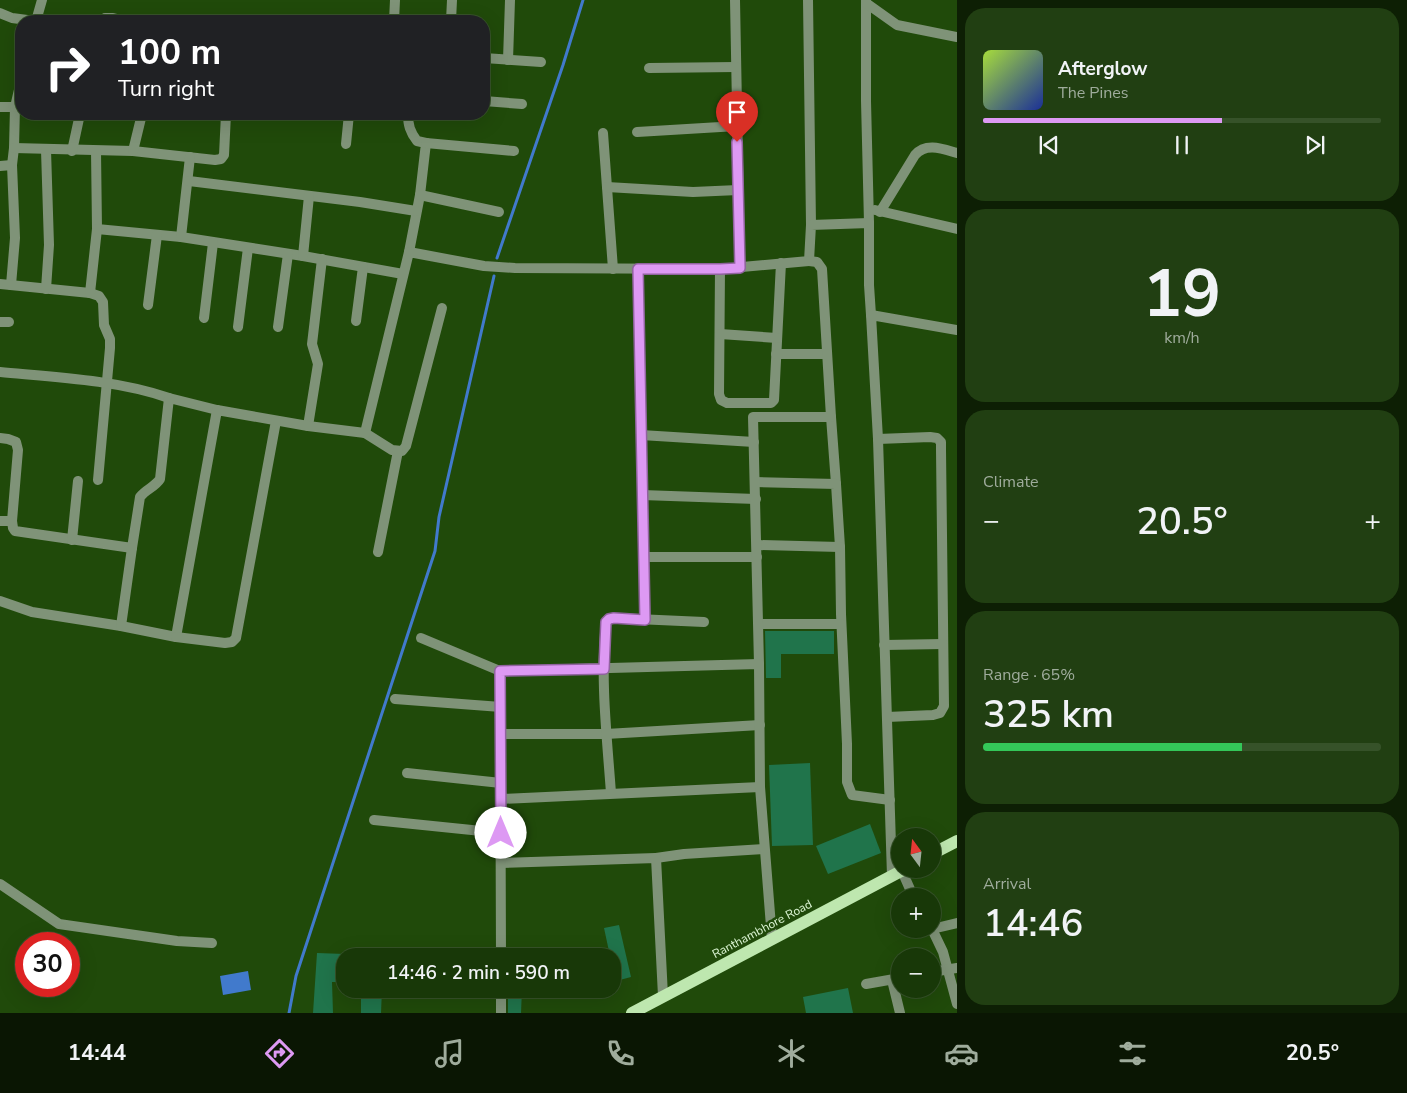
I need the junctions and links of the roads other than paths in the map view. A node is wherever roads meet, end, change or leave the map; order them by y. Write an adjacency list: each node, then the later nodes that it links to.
1 (42, 0): 9 (street)
2 (395, 0): 10 (street)
3 (452, 0): 11 (street)
4 (510, 0): 15 (street)
5 (735, 0): 17 (street)
6 (808, 0): 53 (street)
7 (866, 1): 13 (street); 48 (street)
8 (0, 13): 12 (street)
9 (38, 15)
10 (394, 15)
11 (451, 15)
12 (15, 18)
13 (957, 38)
14 (490, 58): 15 (street)
15 (508, 60): 16 (street)
16 (541, 62)
17 (736, 67): 18 (street); 28 (street)
18 (649, 68)
19 (490, 101): 20 (street)
20 (522, 104)
21 (0, 107): 22 (street)
22 (15, 107): 33 (street)
23 (79, 120): 35 (street)
24 (141, 120): 37 (street)
25 (226, 120): 40 (street)
26 (348, 120): 32 (street)
27 (408, 120): 31 (street)
28 (737, 126): 29 (street); 45 (street)
29 (637, 132)
30 (603, 133): 44 (street)
31 (426, 143): 38 (street); 46 (street)
32 (346, 144)
33 (14, 148): 34 (street); 41 (street)
34 (46, 150): 35 (street); 73 (street)
35 (72, 151): 36 (street)
36 (96, 151): 37 (street); 54 (street)
37 (133, 151): 40 (street)
38 (514, 151)
39 (957, 153): 51 (street)
40 (190, 157): 43 (street)
41 (12, 165): 42 (street); 72 (street)
42 (0, 166)
43 (189, 181): 47 (street); 57 (street)
44 (607, 187): 45 (street); 68 (street)
45 (738, 190): 67 (street)
46 (420, 195): 49 (street); 50 (street)
47 (309, 196): 49 (street); 62 (street)
48 (869, 209): 51 (street); 52 (street)
49 (416, 211): 60 (street)
50 (498, 212)
51 (880, 212): 55 (street)
52 (869, 223): 53 (street); 77 (street)
53 (811, 225): 64 (street)
54 (97, 228): 56 (street); 74 (street)
55 (957, 229)
56 (156, 234): 57 (street); 75 (street)
57 (181, 237): 58 (street)
58 (214, 243): 59 (street); 78 (street)
59 (248, 248): 61 (street); 80 (street)
60 (409, 252): 68 (street); 71 (street)
61 (288, 254): 62 (street); 81 (street)
62 (303, 256): 63 (street)
63 (322, 259): 66 (street); 95 (street)
64 (809, 261): 65 (street); 86 (street)
65 (780, 263): 67 (street); 84 (street)
66 (363, 267): 71 (street); 79 (street)
67 (740, 268): 70 (street)
68 (613, 269): 69 (street)
69 (638, 269): 70 (street); 97 (street)
70 (720, 269): 83 (street)
71 (403, 274): 96 (street)
72 (5, 285): 73 (street)
73 (46, 289): 74 (street)
74 (90, 293): 88 (street)
75 (148, 306)
76 (442, 308): 101 (street)
77 (872, 315): 82 (street); 99 (street)
78 (204, 318)
79 (356, 321)
80 (238, 327)
81 (278, 328)
82 (957, 330)
83 (720, 334): 84 (street); 90 (street)
84 (777, 338): 85 (street)
85 (776, 354): 86 (street); 90 (street)
86 (826, 354): 93 (street)
87 (0, 372): 88 (street)
88 (107, 384): 89 (street); 102 (street)
89 (169, 398): 91 (street); 113 (street)
90 (753, 404): 92 (street)
91 (217, 410): 94 (street); 123 (street)
92 (753, 417): 93 (street); 100 (street)
93 (831, 417): 105 (street)
94 (276, 421): 95 (street); 123 (street)
95 (308, 426): 96 (street)
96 (365, 433): 101 (street)
97 (641, 435): 100 (street); 106 (street)
98 (0, 438): 109 (street)
99 (878, 439): 125 (street); 126 (street)
100 (754, 442): 104 (street)
101 (398, 451): 114 (street)
102 (98, 480)
103 (78, 481): 110 (street)
104 (755, 482): 105 (street); 107 (street)
105 (836, 484): 112 (street)
106 (642, 495): 107 (street); 115 (street)
107 (756, 499): 111 (street)
108 (0, 521): 109 (street)
109 (12, 521): 110 (street)
110 (72, 540): 113 (street)
111 (757, 545): 112 (street); 116 (street)
112 (840, 547): 121 (street)
113 (132, 548): 122 (street)
114 (378, 552)
115 (644, 557): 116 (street); 118 (street)
116 (757, 557): 120 (street)
117 (0, 601): 122 (street)
118 (645, 620): 119 (street); 128 (street)
119 (704, 622)
120 (759, 624): 121 (street); 127 (street)
121 (841, 624): 141 (street)
122 (121, 626): 123 (street)
123 (176, 637)
124 (421, 638): 129 (street)
125 (943, 644): 126 (street); 132 (street)
126 (884, 645): 132 (street)
127 (759, 664): 128 (street); 133 (street)
128 (604, 669): 129 (street); 135 (street)
129 (500, 671): 131 (street)
130 (395, 698): 131 (street)
131 (501, 707): 134 (street)
132 (887, 716): 141 (street)
133 (760, 725): 135 (street); 138 (street)
134 (501, 734): 135 (street); 137 (street)
135 (606, 734): 139 (street)
136 (407, 773): 137 (street)
137 (501, 783): 140 (street)
138 (760, 787): 139 (street); 146 (street)
139 (612, 793): 140 (street)
140 (501, 798): 144 (street)
141 (890, 800): 143 (street)
142 (374, 820): 144 (street)
143 (894, 828)
144 (501, 833): 149 (street)
145 (957, 841): 147 (main road)
146 (764, 848): 148 (street); 155 (street)
147 (941, 849)
148 (656, 858): 149 (street); 161 (street)
149 (502, 863): 157 (street)
150 (891, 877): 155 (main road, Ranthambhore Road)
151 (0, 884): 156 (street)
152 (957, 923): 153 (street)
153 (941, 927)
154 (936, 938): 158 (street)
155 (772, 939): 161 (main road, Ranthambhore Road)
156 (212, 943)
157 (502, 948)
158 (953, 969): 164 (street)
159 (891, 980): 160 (street)
160 (866, 984)
161 (663, 996): 166 (main road, Ranthambhore Road)
162 (501, 998): 165 (street)
163 (898, 998): 167 (street)
164 (957, 1004)
165 (501, 1013)
166 (632, 1013)
167 (900, 1013)

